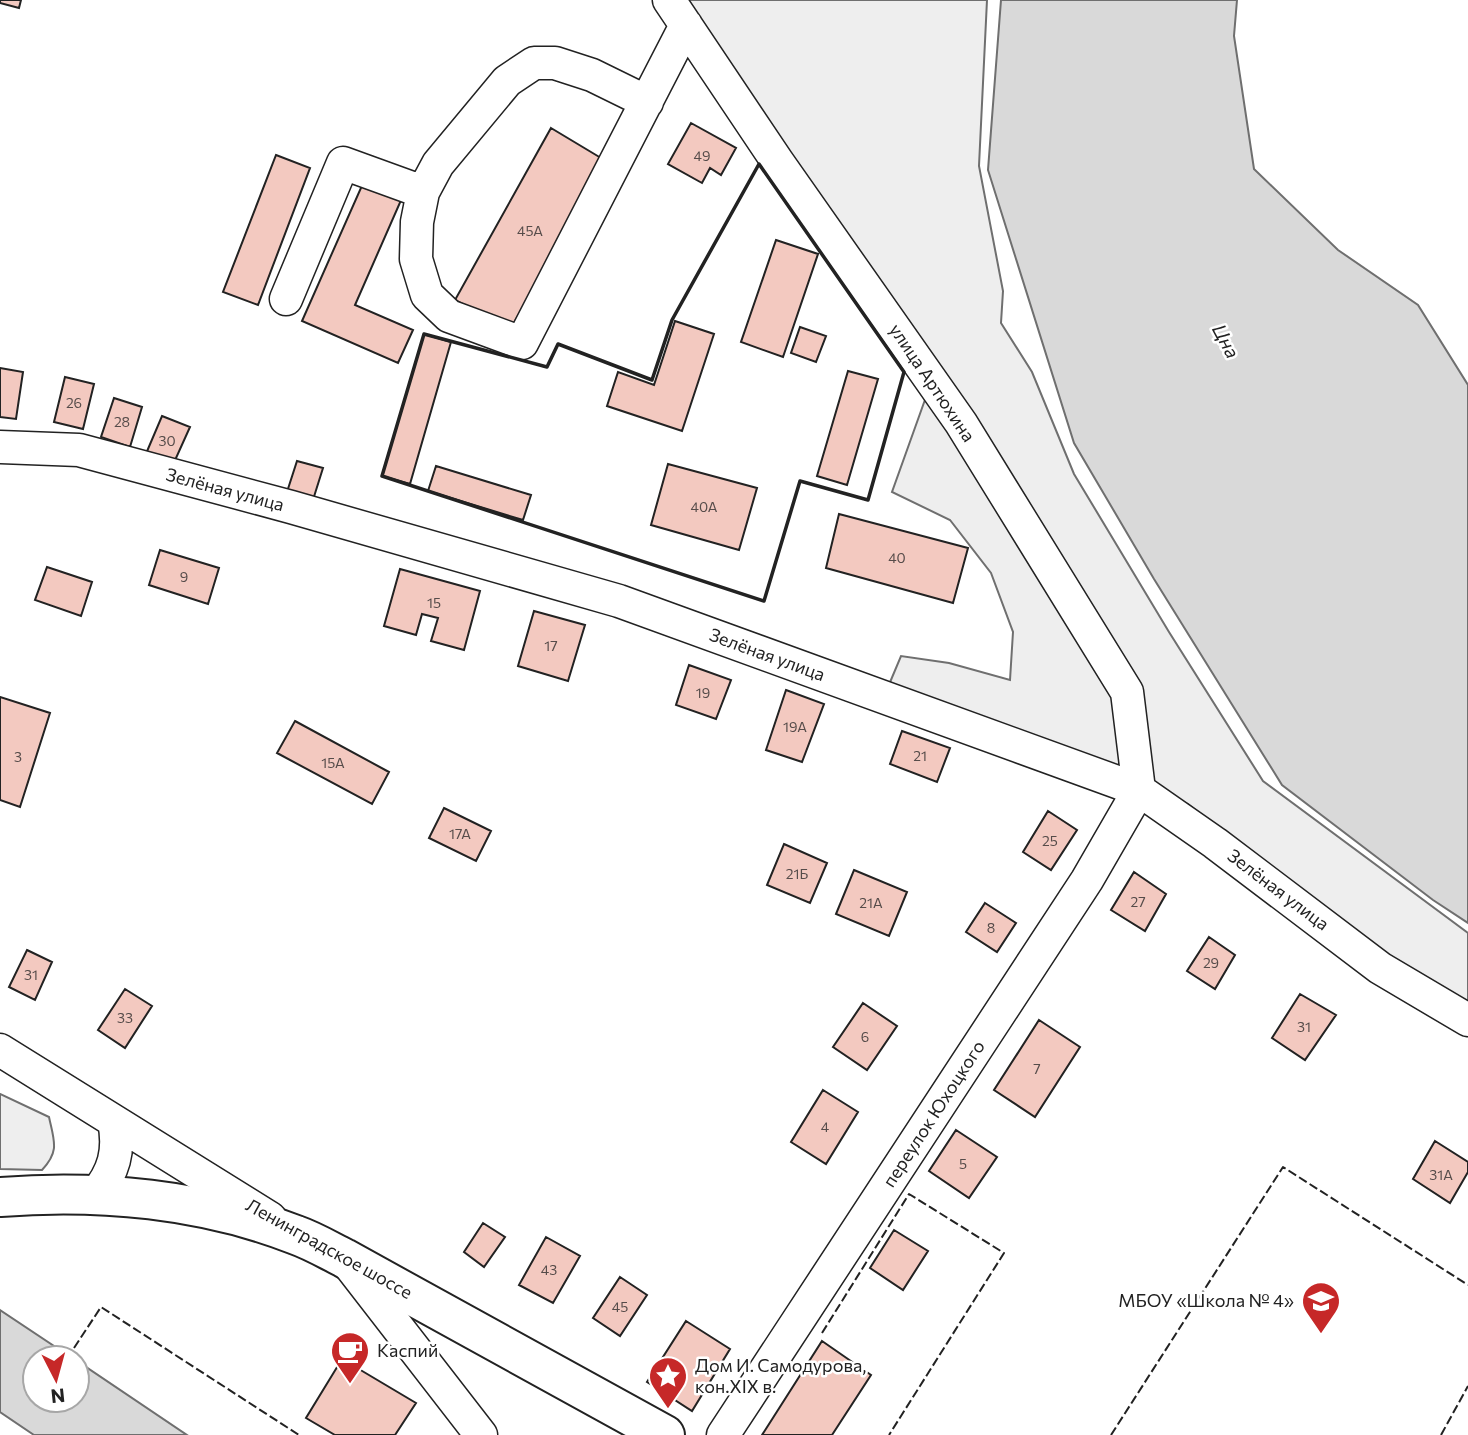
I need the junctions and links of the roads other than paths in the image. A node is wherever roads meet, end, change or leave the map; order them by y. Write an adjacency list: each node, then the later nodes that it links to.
1 (678, 13): 2 (street); 6 (street, улица Артюхина)
2 (647, 102): 3 (street); 3 (street)
3 (423, 192): 4 (street)
4 (286, 299)
5 (0, 447): 6 (street, Зелёная улица)
6 (1139, 790): 7 (street, Зелёная улица); 16 (street, переулок Юхоцкого)
7 (1468, 1020)
8 (0, 1050): 9 (street, Ленинградское шоссе)
9 (114, 1121): 10 (street); 12 (street, Ленинградское шоссе)
10 (95, 1195): 11 (highway); 12 (highway)
11 (0, 1197)
12 (298, 1236): 13 (highway, Ленинградское шоссе)
13 (344, 1258): 14 (street); 15 (highway, Ленинградское шоссе)
14 (481, 1435)
15 (665, 1435)
16 (723, 1435)

